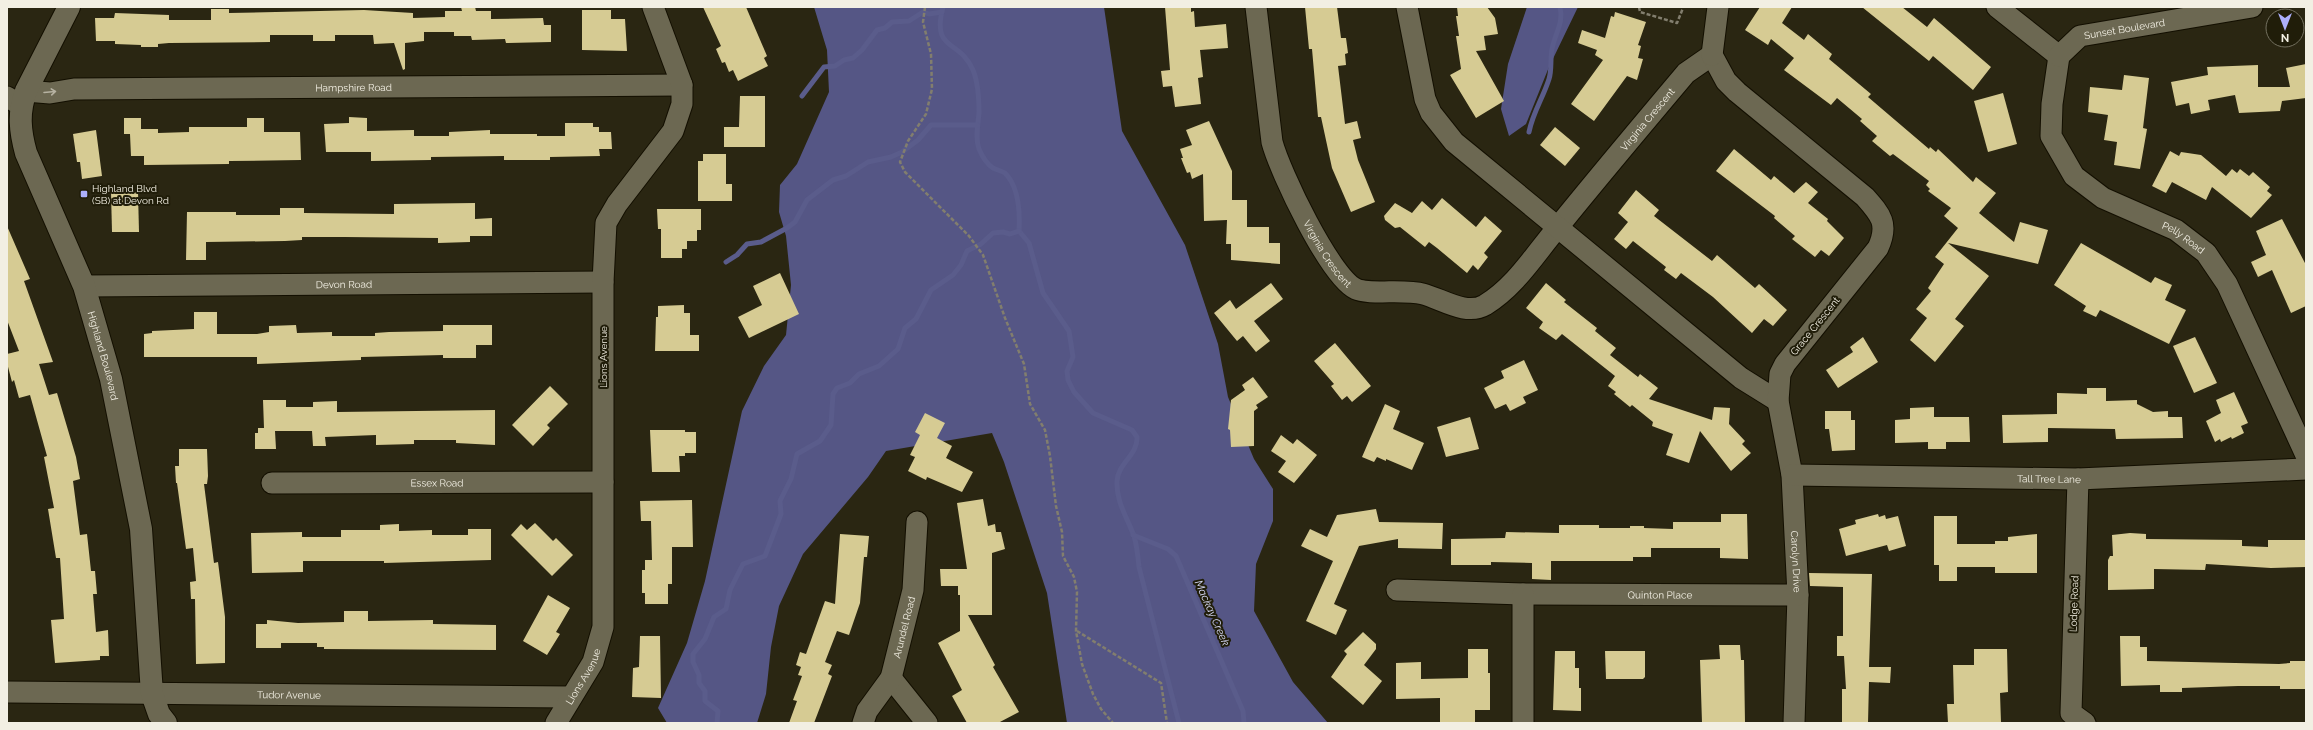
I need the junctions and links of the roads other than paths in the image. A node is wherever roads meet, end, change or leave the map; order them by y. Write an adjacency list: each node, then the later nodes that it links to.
1 (69, 7): 11 (street, Highland Boulevard)
2 (653, 7): 10 (street, Lions Avenue)
3 (1256, 7): 12 (street, Virginia Crescent)
4 (1408, 7): 12 (street)
5 (1718, 7): 8 (street)
6 (1997, 7): 9 (street)
7 (2252, 7): 9 (street, Sunset Boulevard)
8 (1712, 55): 12 (street, Virginia Crescent); 15 (street, Grace Crescent)
9 (2059, 56): 16 (street, Pelly Road)
10 (682, 85): 11 (street, Hampshire Road, one-way to 10); 13 (street, Lions Avenue)
11 (18, 98): 14 (street, Highland Boulevard)
12 (1557, 227): 15 (street)
13 (603, 282): 14 (street, Devon Road); 20 (street, Lions Avenue)
14 (84, 286): 28 (street, Highland Boulevard)
15 (1778, 401): 18 (street, Carolyn Drive)
16 (2306, 455)
17 (2306, 469): 19 (street, Tall Tree Lane)
18 (1792, 475): 19 (street, Tall Tree Lane); 25 (street, Carolyn Drive)
19 (2078, 479): 36 (street, Lodge Road)
20 (603, 482): 21 (street, Essex Road); 29 (street, Lions Avenue)
21 (272, 484)
22 (916, 522): 26 (street, Arundel Road)
23 (1397, 590): 24 (street, Quinton Place)
24 (1523, 594): 25 (street, Quinton Place); 34 (street)
25 (1798, 595): 35 (street, Carolyn Drive)
26 (891, 678): 32 (street, Arundel Road); 33 (street)
27 (7, 692): 28 (street, Tudor Avenue)
28 (152, 694): 29 (street, Tudor Avenue); 30 (street, Highland Boulevard)
29 (571, 697): 31 (street, Lions Avenue)
30 (166, 723)
31 (556, 723)
32 (863, 723)
33 (927, 723)
34 (1523, 723)
35 (1794, 723)
36 (2085, 723)

